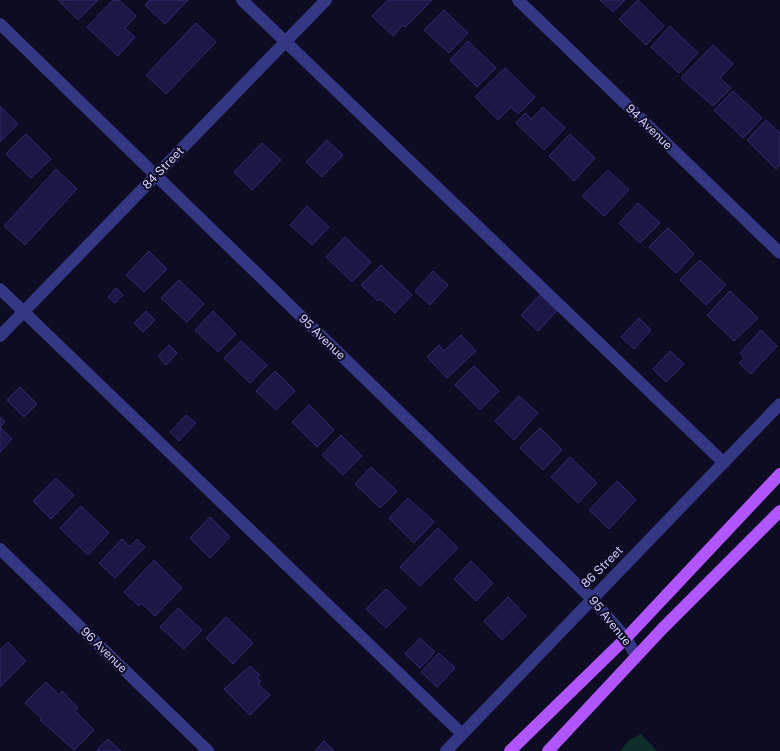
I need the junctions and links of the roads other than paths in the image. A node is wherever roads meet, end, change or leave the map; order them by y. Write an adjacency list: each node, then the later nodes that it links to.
1 (242, 0): 5 (street)
2 (326, 0): 5 (street, 84 Street)
3 (518, 0): 7 (street, 94 Avenue)
4 (0, 24): 6 (street, 95 Avenue)
5 (285, 42): 6 (street, 84 Street); 12 (street)
6 (156, 175): 9 (street, 84 Street); 16 (street, 95 Avenue)
7 (780, 253)
8 (0, 289): 9 (street)
9 (24, 312): 10 (street, 84 Street); 19 (street)
10 (0, 336)
11 (780, 404): 12 (street, 86 Street)
12 (724, 463): 16 (street, 86 Street)
13 (780, 474): 17 (main road)
14 (780, 512): 18 (main road)
15 (0, 549): 20 (street, 96 Avenue)
16 (591, 598): 17 (street, 95 Avenue); 19 (street, 86 Street)
17 (626, 638): 18 (street, 95 Avenue); 22 (main road)
18 (636, 656): 23 (main road)
19 (462, 734): 21 (street, 86 Street)
20 (208, 751)
21 (446, 751)
22 (510, 751)
23 (548, 751)

